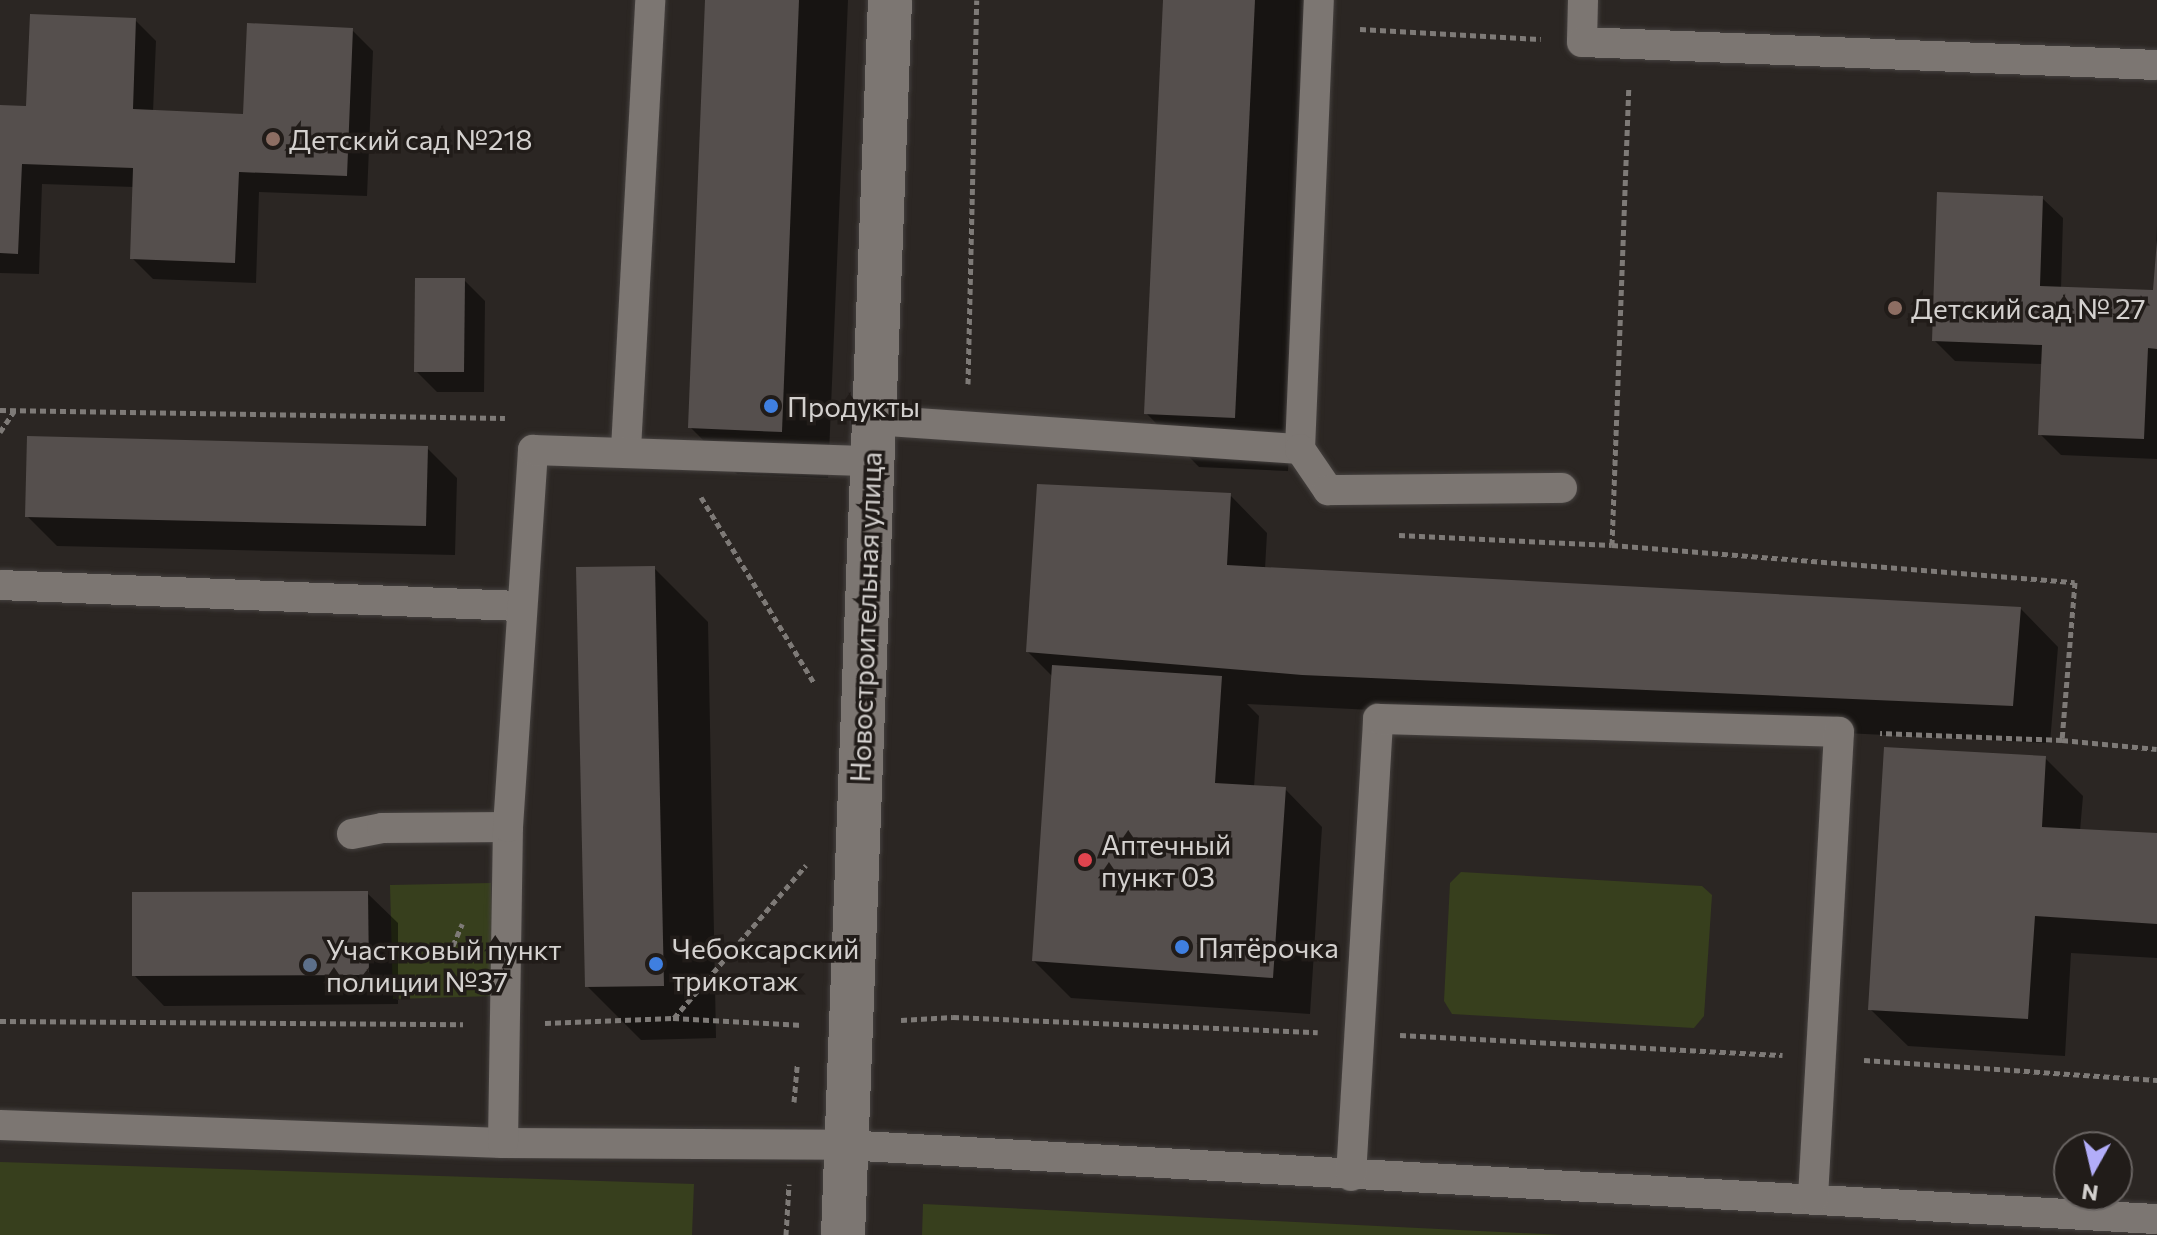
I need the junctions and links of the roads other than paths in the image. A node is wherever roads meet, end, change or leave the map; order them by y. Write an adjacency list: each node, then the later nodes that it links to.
1 (650, 0): 7 (lane)
2 (890, 0): 6 (street, Новостроительная улица)
3 (1583, 0): 5 (lane)
4 (1319, 13): 8 (lane)
5 (2157, 65)
6 (872, 440): 7 (lane); 8 (lane); 16 (street, Новостроительная улица)
7 (626, 449): 11 (lane)
8 (1300, 449): 9 (lane)
9 (1562, 488)
10 (0, 585): 11 (lane)
11 (519, 606): 12 (lane)
12 (508, 827): 13 (lane); 15 (lane)
13 (352, 834)
14 (1, 1123): 15 (lane)
15 (503, 1143): 16 (lane)
16 (844, 1145): 17 (lane); 20 (street, Новостроительная улица)
17 (1351, 1176): 18 (lane); 18 (lane)
18 (1813, 1198): 19 (lane)
19 (2157, 1219)
20 (843, 1235)

